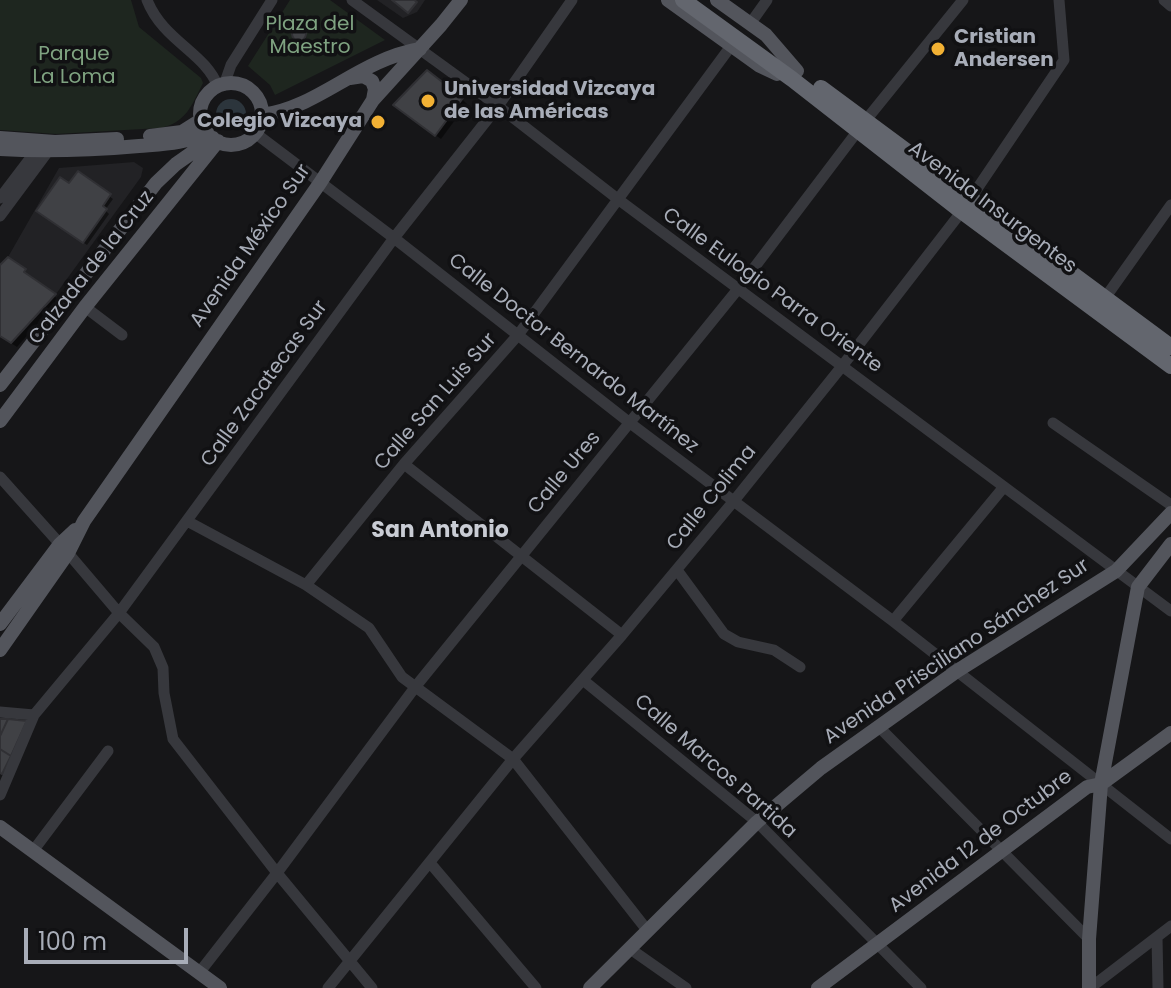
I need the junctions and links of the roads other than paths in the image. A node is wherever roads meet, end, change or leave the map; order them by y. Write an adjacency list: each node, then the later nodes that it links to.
1 (147, 0): 20 (street)
2 (272, 0): 20 (street)
3 (352, 0): 17 (street, Calle Eulogio Parra Oriente)
4 (461, 0): 17 (main road, Avenida México Sur)
5 (572, 0): 22 (street, Calle Zacatecas Sur)
6 (668, 0): 16 (main road, Avenida Insurgentes)
7 (683, 0): 18 (highway, Avenida Insurgentes)
8 (700, 0): 18 (highway, Avenida Insurgentes)
9 (717, 0): 15 (main road, Avenida Insurgentes)
10 (767, 0): 15 (street)
11 (963, 0): 24 (street, Calle Ures)
12 (1059, 0): 33 (street, Calle Colima)
13 (1164, 0): 14 (street)
14 (1171, 6)
15 (750, 24): 18 (main road, Avenida Insurgentes)
16 (731, 46): 18 (main road, Avenida Insurgentes); 32 (street, Calle San Luis Sur)
17 (420, 49): 19 (main road); 21 (main road, Avenida México Sur); 22 (street, Calle Eulogio Parra Oriente)
18 (795, 75): 24 (highway, Avenida Insurgentes)
19 (342, 80): 21 (main road); 23 (main road)
20 (221, 86): 23 (main road); 25 (main road)
21 (373, 100): 30 (main road, Avenida México Sur)
22 (498, 106): 32 (street, Calle Eulogio Parra Oriente); 36 (street, Calle Zacatecas Sur)
23 (262, 115): 26 (main road)
24 (862, 125): 33 (highway, Avenida Insurgentes); 37 (street, Calle Ures)
25 (210, 133): 26 (main road); 28 (main road); 39 (main road, Calzada de la Cruz); 42 (main road, Calzada de la Cruz)
26 (255, 133): 30 (street, Calle Doctor Bernardo Martínez)
27 (0, 138): 28 (main road)
28 (43, 147): 29 (main road); 31 (street); 35 (street)
29 (0, 149)
30 (320, 183): 36 (street, Calle Doctor Bernardo Martínez); 57 (main road, Avenida México Sur)
31 (0, 198)
32 (619, 200): 37 (street, Calle Eulogio Parra Oriente); 41 (street, Calle San Luis Sur)
33 (967, 204): 38 (highway, Avenida Insurgentes); 45 (street, Calle Colima); 46 (highway, Avenida Insurgentes)
34 (1171, 205): 38 (street)
35 (0, 216)
36 (394, 238): 41 (street, Calle Doctor Bernardo Martínez); 58 (street, Calle Zacatecas Sur)
37 (738, 289): 45 (street, Calle Eulogio Parra Oriente); 49 (street, Calle Ures)
38 (1105, 298): 43 (highway, Avenida Insurgentes)
39 (85, 307): 40 (street); 44 (main road, Calzada de la Cruz)
40 (122, 335)
41 (518, 335): 49 (street, Calle Doctor Bernardo Martínez); 51 (street, Calle San Luis Sur)
42 (32, 344): 44 (main road); 47 (main road, Calzada de la Cruz)
43 (1171, 347)
44 (50, 354): 48 (main road, Calzada de la Cruz)
45 (843, 365): 53 (street, Calle Eulogio Parra Oriente); 54 (street, Calle Colima)
46 (1171, 366)
47 (0, 385)
48 (0, 421)
49 (630, 423): 54 (street, Calle Doctor Bernardo Martínez); 61 (street, Calle Ures)
50 (1053, 423): 55 (street)
51 (404, 464): 61 (street); 64 (street, Calle San Luis Sur)
52 (0, 477): 60 (street)
53 (1003, 488): 63 (street, Calle Eulogio Parra Oriente); 68 (street)
54 (733, 502): 62 (street, Calle Colima); 68 (street, Calle Doctor Bernardo Martínez)
55 (1171, 505)
56 (1171, 513): 63 (main road, Avenida Prisciliano Sánchez Sur)
57 (84, 521): 60 (main road, Avenida México Sur); 70 (main road)
58 (187, 521): 64 (street); 67 (street, Calle Zacatecas Sur)
59 (1171, 544): 65 (main road)
60 (64, 548): 67 (street); 69 (main road, Avenida México Sur); 72 (main road, Avenida México Sur)
61 (521, 554): 71 (street); 76 (street, Calle Ures)
62 (677, 570): 71 (street, Calle Colima); 73 (street)
63 (1116, 571): 65 (street, Calle Eulogio Parra Oriente); 74 (main road, Avenida Prisciliano Sánchez Sur)
64 (306, 585): 76 (street)
65 (1138, 587): 66 (street, Calle Eulogio Parra Oriente); 83 (main road)
66 (1171, 611)
67 (119, 613): 78 (street, Calle Zacatecas Sur); 91 (street)
68 (893, 621): 74 (street, Calle Doctor Bernardo Martínez)
69 (0, 624)
70 (0, 635)
71 (622, 635): 75 (street, Calle Colima)
72 (0, 650)
73 (800, 667)
74 (957, 671): 79 (main road, Avenida Prisciliano Sánchez Sur); 83 (street, Calle Doctor Bernardo Martínez)
75 (583, 680): 82 (street, Calle Colima); 85 (street, Calle Marcos Partida)
76 (416, 686): 82 (street); 91 (street, Calle Ures)
77 (0, 712): 78 (street)
78 (34, 715): 84 (street, Calle Zacatecas Sur)
79 (878, 726): 85 (main road, Avenida Prisciliano Sánchez Sur); 89 (street)
80 (1171, 733): 83 (main road, Avenida 12 de Octubre)
81 (108, 751): 88 (street)
82 (513, 759): 90 (street, Calle Colima); 93 (street)
83 (1101, 784): 87 (street, Calle Doctor Bernardo Martínez); 89 (main road, Avenida 12 de Octubre); 95 (main road)
84 (0, 795)
85 (757, 822): 93 (main road, Avenida Prisciliano Sánchez Sur); 96 (street, Calle Marcos Partida)
86 (0, 827): 88 (main road)
87 (1171, 839)
88 (33, 851): 99 (main road)
89 (1000, 852): 95 (street); 96 (main road, Avenida 12 de Octubre)
90 (431, 864): 98 (street, Calle Colima); 103 (street)
91 (277, 873): 98 (street); 99 (street, Calle Ures)
92 (1171, 926): 94 (street)
93 (647, 930): 97 (main road, Avenida Prisciliano Sánchez Sur)
94 (1157, 937): 108 (street); 109 (street)
95 (1089, 939): 108 (main road)
96 (878, 945): 106 (main road, Avenida 12 de Octubre); 107 (street, Calle Marcos Partida)
97 (629, 948): 104 (main road, Avenida Prisciliano Sánchez Sur); 105 (street)
98 (349, 962): 101 (street, Calle Colima); 102 (street)
99 (199, 973): 100 (main road)
100 (220, 988)
101 (328, 988)
102 (372, 988)
103 (536, 988)
104 (590, 988)
105 (686, 988)
106 (818, 988)
107 (921, 988)
108 (1090, 988)
109 (1158, 988)

